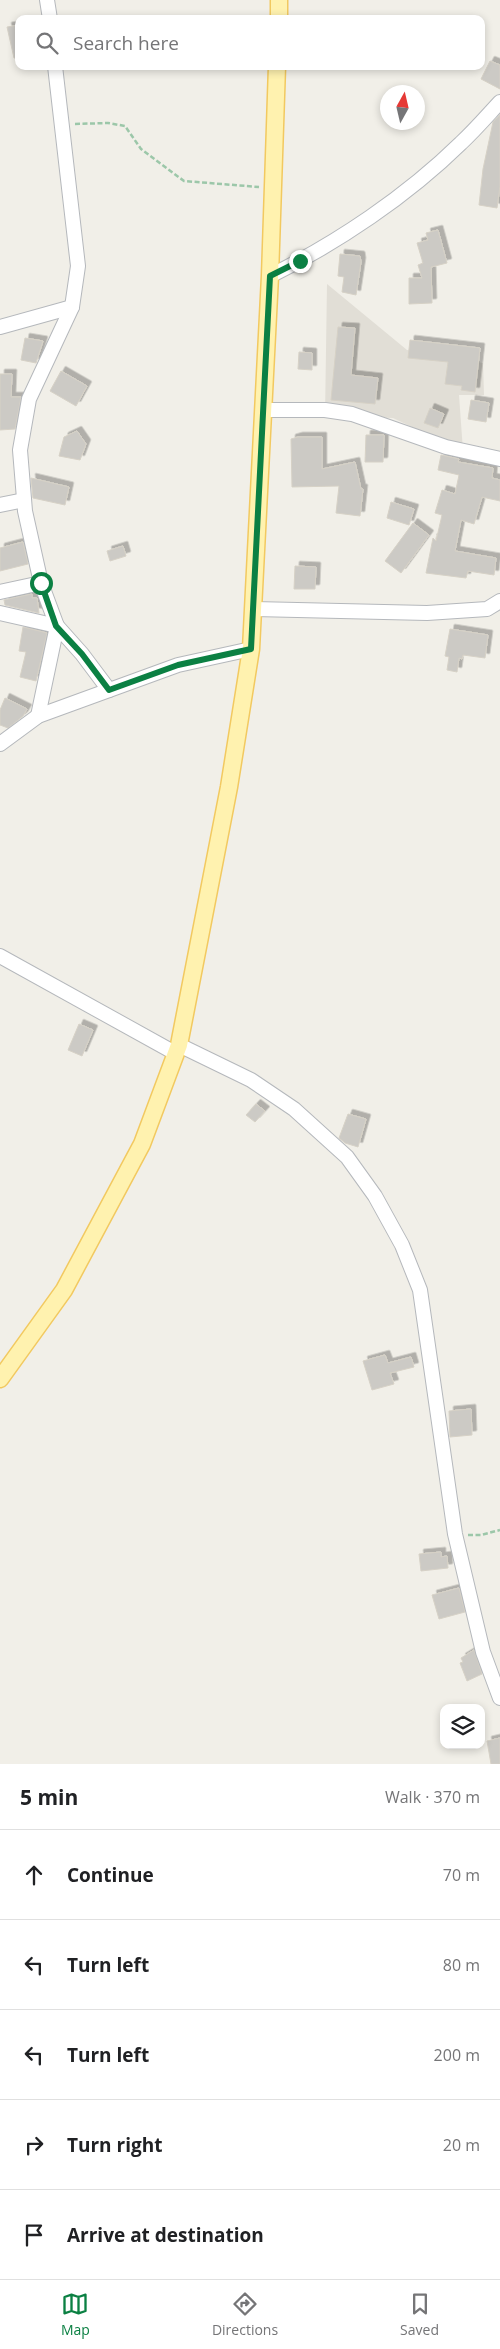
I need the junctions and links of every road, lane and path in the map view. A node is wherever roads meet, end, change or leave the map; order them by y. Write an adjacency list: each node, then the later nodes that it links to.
1 (47, 0): 3 (street)
2 (279, 0): 4 (main road)
3 (49, 15)
4 (279, 15)
5 (55, 70): 8 (street)
6 (277, 70): 9 (main road)
7 (500, 102): 10 (street)
8 (61, 124): 9 (path); 11 (street)
9 (273, 188): 10 (main road)
10 (270, 276): 13 (main road)
11 (72, 307): 12 (street); 15 (street)
12 (0, 326)
13 (263, 410): 14 (street); 20 (main road)
14 (500, 459)
15 (24, 500): 16 (street); 17 (street)
16 (0, 505)
17 (41, 583): 18 (street); 22 (street)
18 (0, 592)
19 (500, 601): 20 (street)
20 (254, 608): 23 (main road)
21 (0, 614): 22 (street)
22 (56, 626): 24 (street); 25 (street)
23 (251, 649): 24 (street); 28 (main road)
24 (109, 690): 25 (street)
25 (38, 716): 26 (street)
26 (0, 744)
27 (0, 956): 28 (street)
28 (177, 1049): 29 (main road); 31 (street)
29 (0, 1379)
30 (500, 1530): 31 (path)
31 (454, 1534): 32 (street)
32 (500, 1698)

